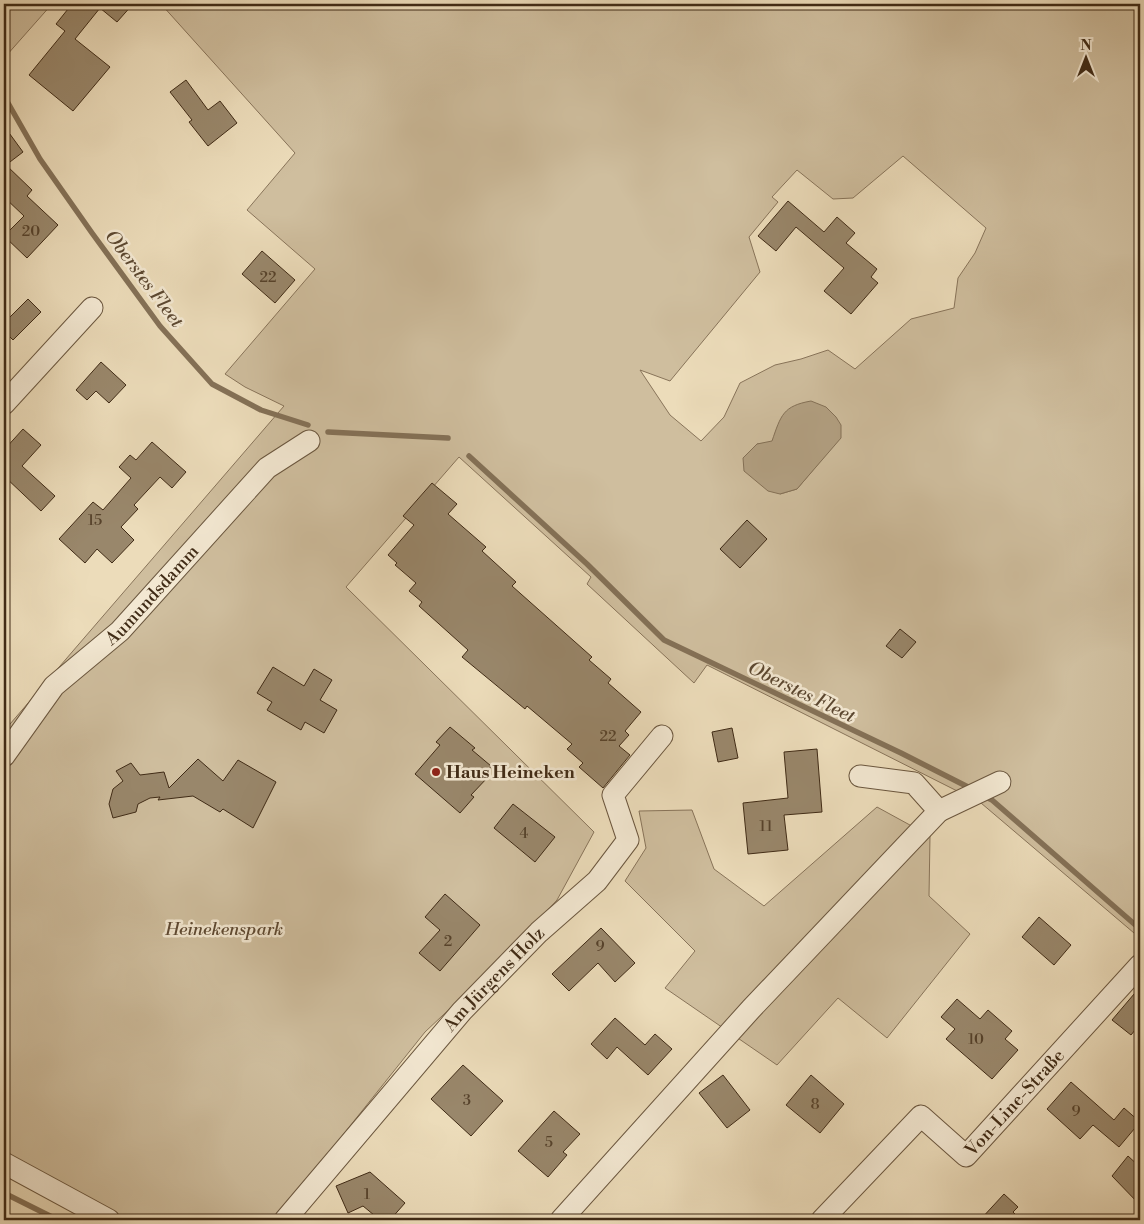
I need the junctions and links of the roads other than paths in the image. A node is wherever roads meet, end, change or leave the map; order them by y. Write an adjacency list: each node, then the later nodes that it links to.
1 (92, 308): 2 (street)
2 (4, 404)
3 (309, 441): 5 (street, Aumundsdamm)
4 (662, 736): 13 (street, Am Jürgens Holz)
5 (4, 756)
6 (860, 776): 8 (street)
7 (985, 789): 8 (street)
8 (939, 811): 14 (street)
9 (1140, 965): 15 (street, Von-Line-Straße)
10 (4, 1163): 11 (street)
11 (78, 1213): 12 (street)
12 (109, 1220)
13 (285, 1220)
14 (561, 1220)
15 (822, 1220)

